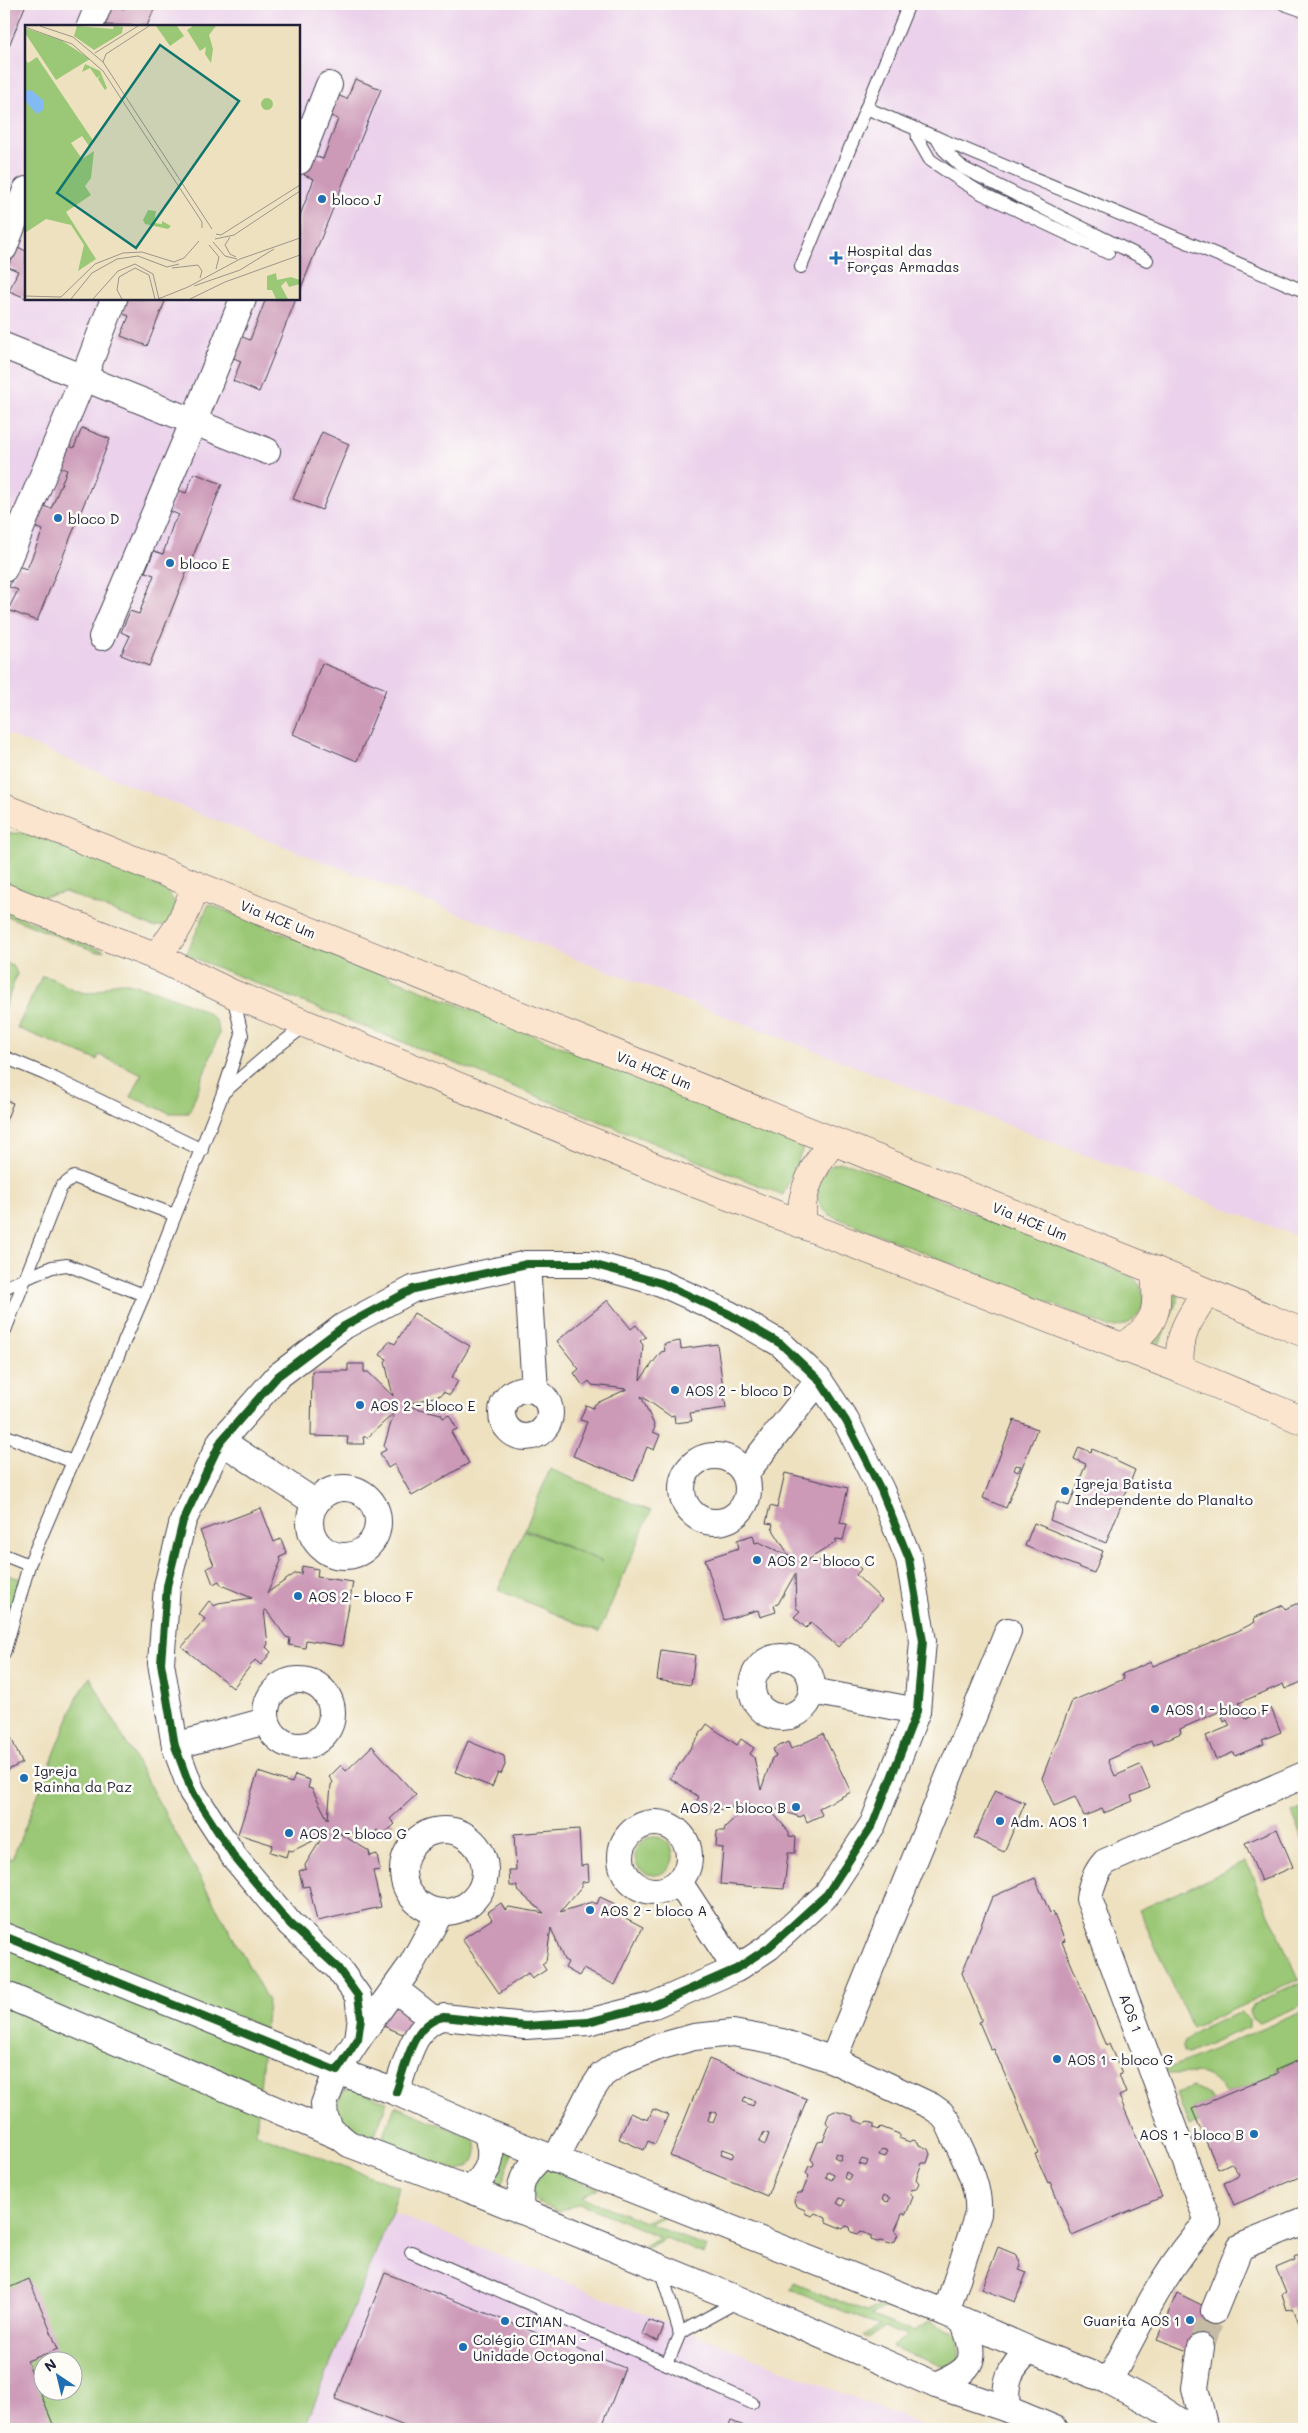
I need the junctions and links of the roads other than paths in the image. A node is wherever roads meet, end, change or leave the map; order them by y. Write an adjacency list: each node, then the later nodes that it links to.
1 (99, 4): 5 (street)
2 (909, 4): 7 (lane)
3 (1284, 4): 4 (lane)
4 (1304, 12)
5 (90, 25)
6 (329, 85): 10 (street)
7 (866, 108): 8 (lane); 15 (lane)
8 (917, 129): 9 (lane); 13 (lane)
9 (936, 138): 14 (lane); 16 (lane)
10 (300, 158)
11 (25, 193): 12 (street)
12 (4, 248)
13 (1108, 253)
14 (1148, 260)
15 (801, 267)
16 (1304, 291)
17 (114, 300): 20 (street)
18 (243, 300): 21 (street)
19 (4, 346): 20 (street)
20 (83, 379): 21 (street); 23 (street)
21 (194, 423): 22 (street); 24 (street)
22 (267, 450)
23 (4, 569)
24 (102, 637)
25 (4, 808): 26 (main road, Via HCE Um)
26 (195, 886): 28 (main road); 33 (main road, Via HCE Um)
27 (4, 897): 28 (main road)
28 (155, 956): 29 (main road)
29 (232, 994): 30 (main road); 32 (lane)
30 (306, 1025): 32 (lane); 36 (main road)
31 (4, 1058): 34 (lane)
32 (223, 1093): 34 (lane)
33 (832, 1142): 36 (main road); 38 (main road, Via HCE Um)
34 (202, 1150): 35 (lane)
35 (175, 1215): 39 (lane); 42 (lane)
36 (804, 1225): 45 (main road)
37 (527, 1264): 47 (street); 48 (street); 51 (street)
38 (1154, 1270): 41 (main road, Via HCE Um); 45 (main road)
39 (26, 1278): 40 (lane); 42 (lane); 43 (lane)
40 (4, 1288)
41 (1206, 1293): 44 (main road, Via HCE Um); 46 (main road)
42 (144, 1295): 52 (lane)
43 (4, 1333)
44 (1304, 1333)
45 (1122, 1348): 46 (main road)
46 (1180, 1369): 49 (main road)
47 (819, 1380): 53 (street); 60 (street)
48 (534, 1390)
49 (1304, 1421)
50 (4, 1435): 52 (lane)
51 (221, 1441): 54 (street); 62 (street)
52 (73, 1462): 56 (lane)
53 (745, 1474)
54 (316, 1503)
55 (4, 1555): 56 (lane)
56 (29, 1565): 58 (lane)
57 (1008, 1631): 72 (street)
58 (4, 1653)
59 (812, 1691): 60 (street)
60 (917, 1711): 67 (street)
61 (266, 1721): 62 (street)
62 (175, 1746): 71 (street)
63 (1304, 1775): 81 (street, AOS 1)
64 (679, 1882): 67 (street)
65 (440, 1912): 68 (street)
66 (4, 1936): 73 (street)
67 (736, 1968): 70 (street)
68 (395, 1989): 70 (street); 71 (street)
69 (4, 1994): 76 (street)
70 (433, 2019): 74 (street)
71 (358, 2039): 73 (street)
72 (833, 2060): 77 (street); 87 (street)
73 (337, 2071): 74 (street); 76 (street)
74 (396, 2092): 75 (street)
75 (486, 2132): 77 (street); 78 (street)
76 (340, 2137): 78 (street)
77 (549, 2157): 79 (street); 87 (street)
78 (471, 2190): 79 (street)
79 (521, 2211): 84 (street)
80 (1304, 2221): 82 (street)
81 (1208, 2222): 82 (street); 92 (street)
82 (1240, 2247): 86 (street)
83 (411, 2252): 91 (lane)
84 (660, 2268): 85 (street); 88 (lane)
85 (740, 2300): 88 (lane); 93 (street)
86 (1214, 2311)
87 (954, 2317): 90 (street); 93 (street)
88 (680, 2333): 91 (lane)
89 (1201, 2347): 98 (street)
90 (1030, 2350): 92 (street); 95 (street)
91 (667, 2364): 94 (lane)
92 (1109, 2381): 97 (street)
93 (936, 2385): 95 (street)
94 (752, 2403)
95 (1007, 2409): 96 (street)
96 (1055, 2429)
97 (1192, 2429)
98 (1205, 2429)

